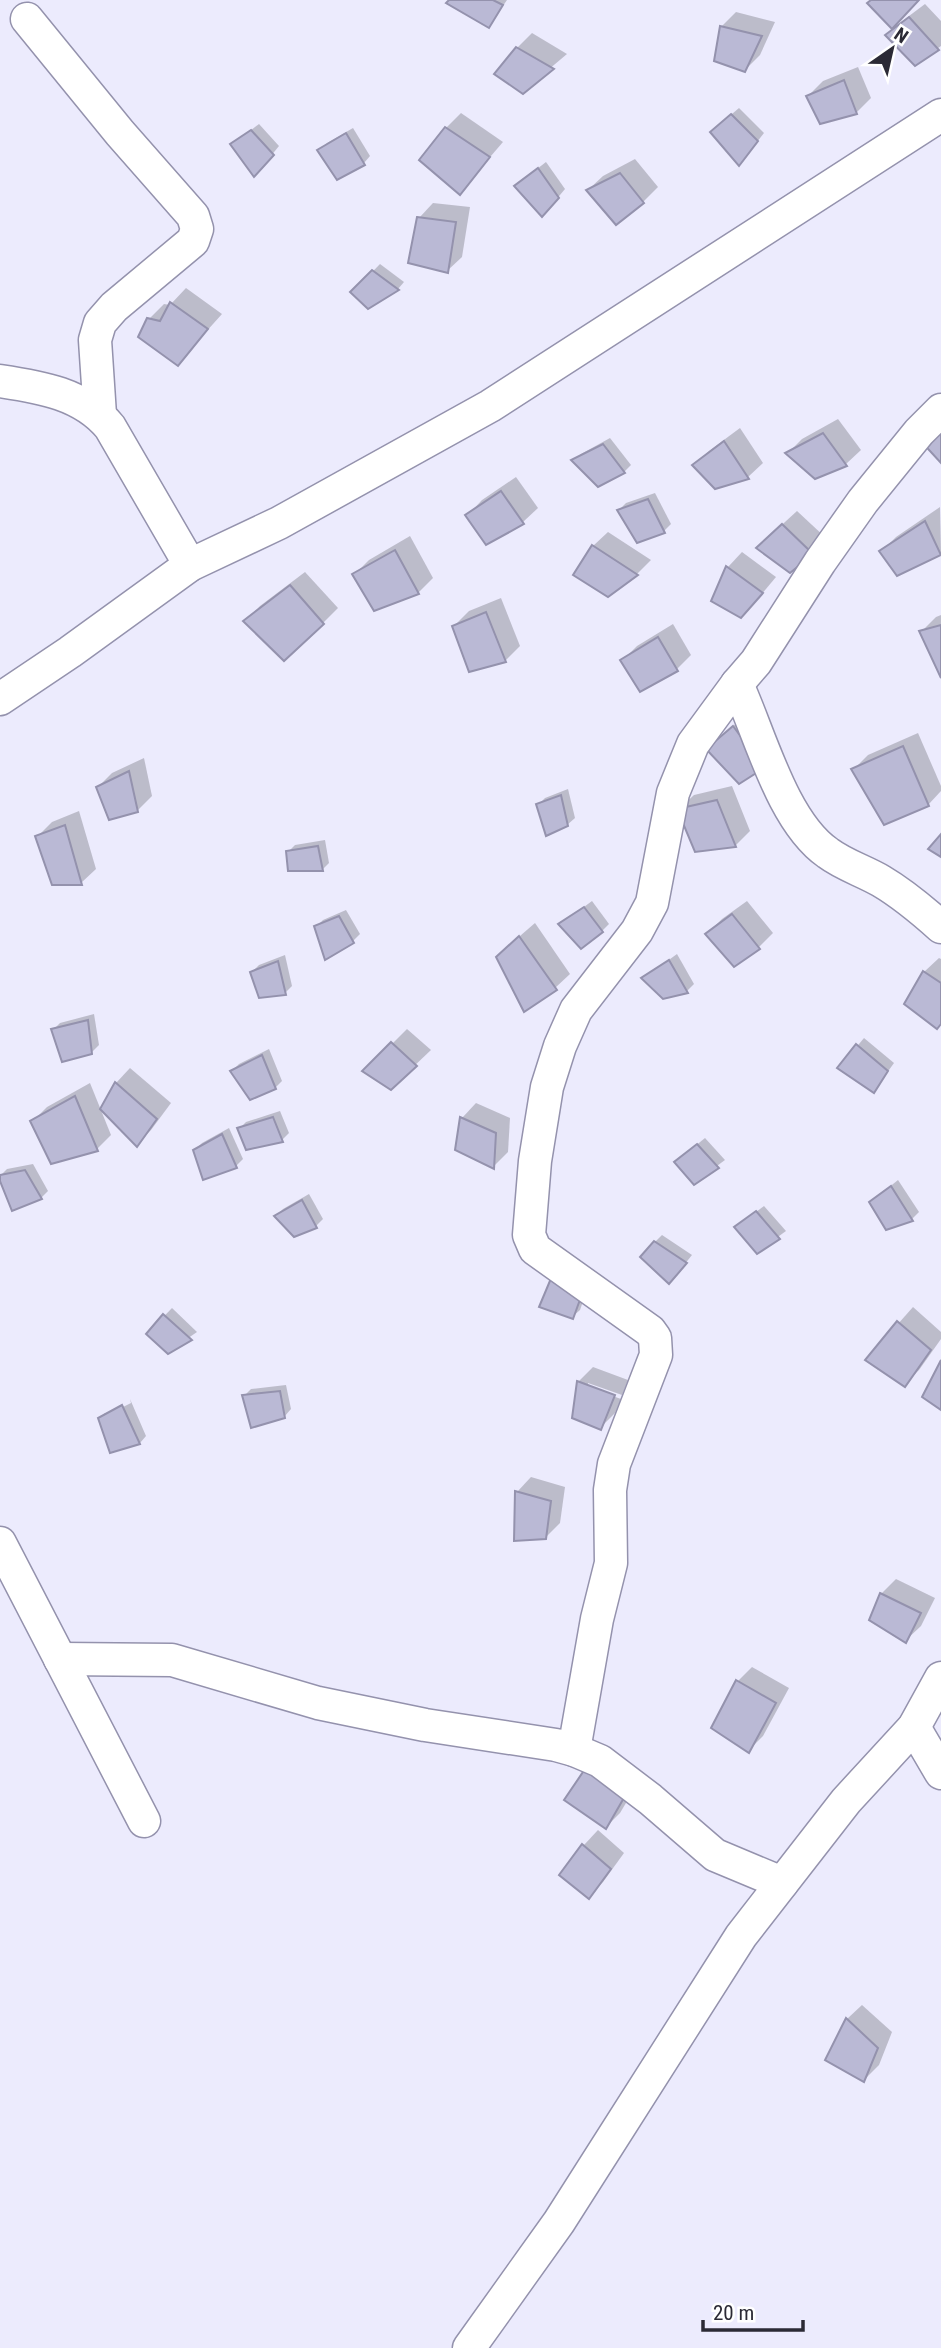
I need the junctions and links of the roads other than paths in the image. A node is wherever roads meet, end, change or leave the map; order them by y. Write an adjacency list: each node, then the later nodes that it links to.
1 (27, 19): 5 (street)
2 (941, 115): 6 (street)
3 (0, 381): 5 (street)
4 (941, 410): 7 (street)
5 (100, 415): 6 (street)
6 (190, 565): 8 (street)
7 (737, 684): 9 (street); 14 (street)
8 (0, 699)
9 (941, 927)
10 (0, 1543): 11 (street)
11 (60, 1659): 14 (street); 16 (street)
12 (941, 1678): 13 (street)
13 (914, 1727): 15 (street); 17 (street)
14 (574, 1750): 17 (street)
15 (941, 1773)
16 (144, 1821)
17 (782, 1883): 18 (street)
18 (469, 2348)

